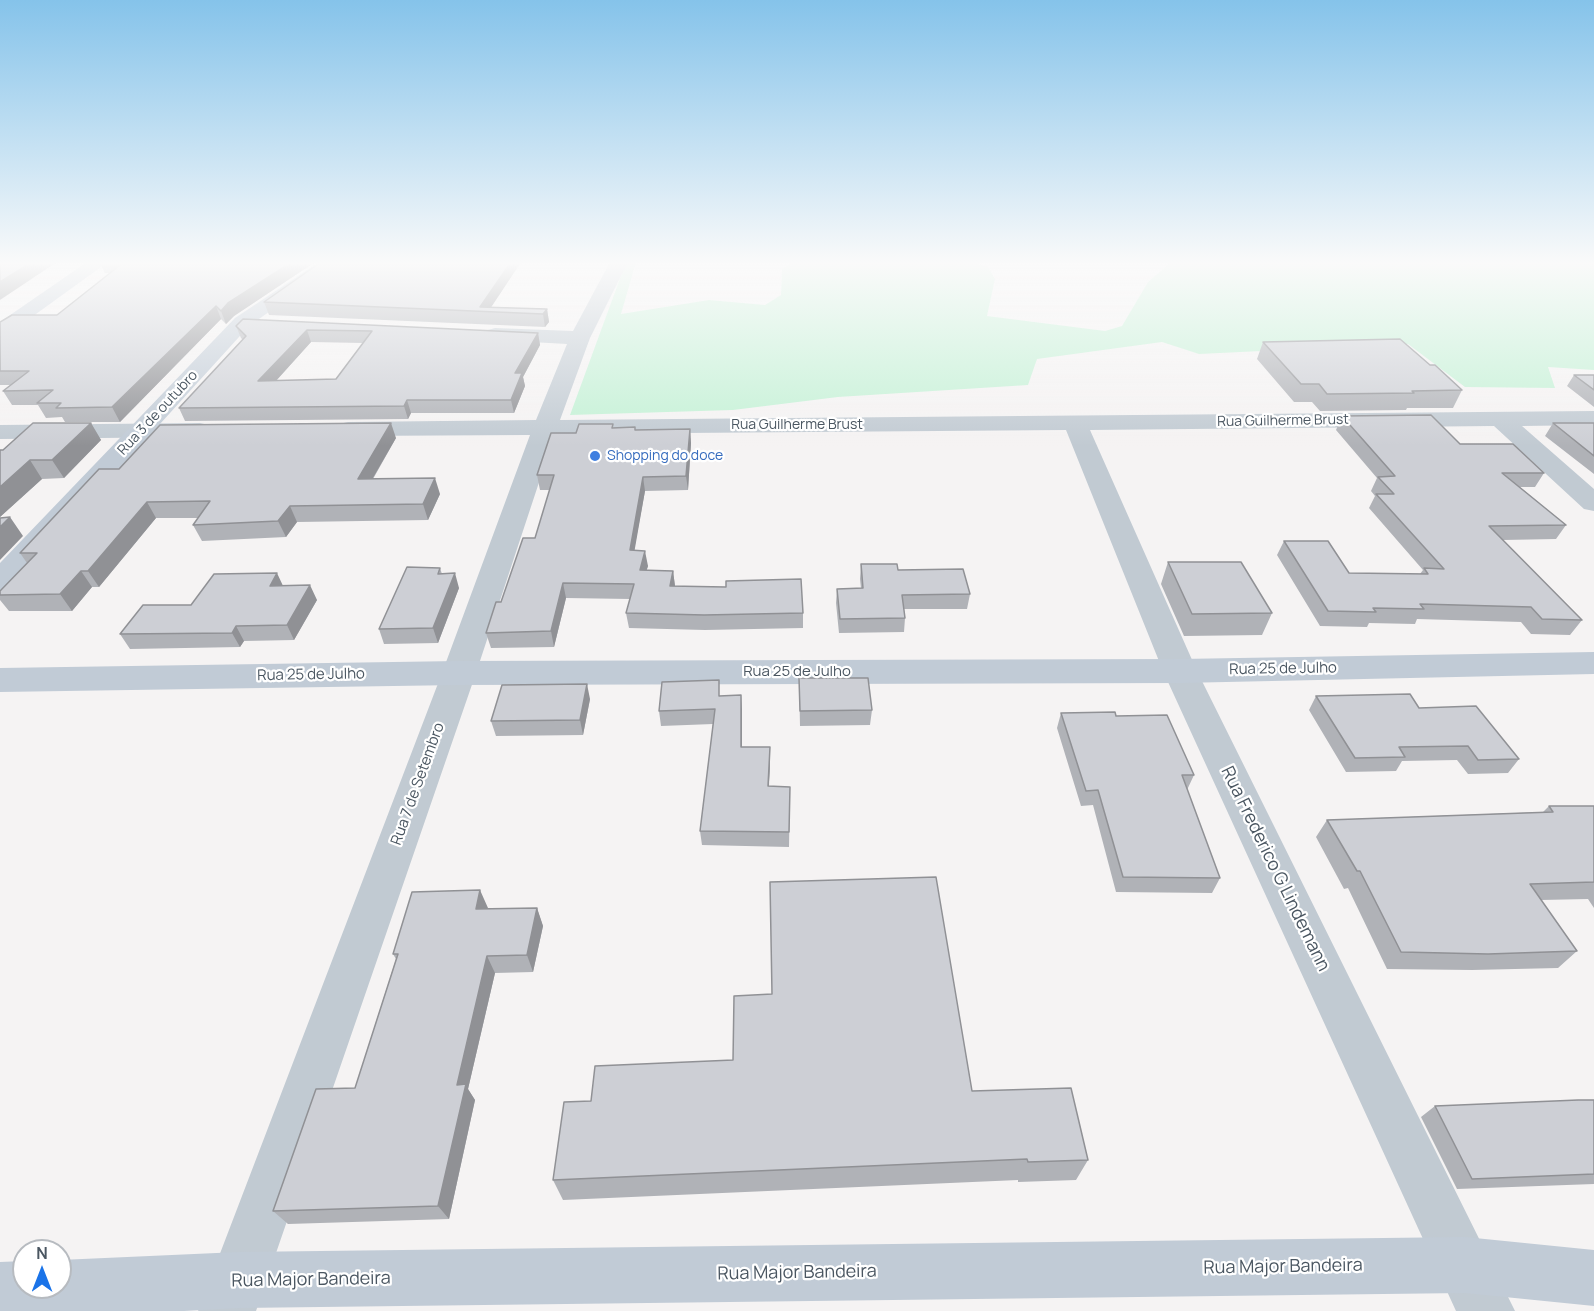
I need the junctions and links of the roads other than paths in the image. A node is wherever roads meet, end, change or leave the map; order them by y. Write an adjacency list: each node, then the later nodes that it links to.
1 (241, 323): 11 (main road, Rua 3 de outubro)
2 (588, 323): 4 (street, Rua 7 de Setembro)
3 (476, 333): 4 (street)
4 (580, 338): 8 (street, Rua 7 de Setembro)
5 (1500, 418): 6 (street, Rua Guilherme Brust); 7 (street, Rua Guilherme Brust); 13 (street)
6 (1594, 418)
7 (1075, 423): 8 (street, Rua Guilherme Brust); 16 (street, Rua Frederico G Lindemann)
8 (545, 427): 9 (street, Rua Guilherme Brust); 17 (street, Rua 7 de Setembro)
9 (331, 429)
10 (224, 430): 11 (street)
11 (141, 431): 12 (street); 14 (main road, Rua 3 de outubro)
12 (0, 432)
13 (1594, 503)
14 (0, 581)
15 (1594, 663): 16 (main road, Rua 25 de Julho)
16 (1180, 671): 17 (main road, Rua 25 de Julho); 20 (street, Rua Frederico G Lindemann)
17 (459, 673): 18 (main road, Rua 25 de Julho); 22 (street, Rua 7 de Setembro)
18 (0, 680)
19 (1594, 1278): 20 (main road, Rua Major Bandeira)
20 (1475, 1288): 22 (main road, Rua Major Bandeira)
21 (0, 1291): 22 (main road, Rua Major Bandeira)
22 (233, 1296)

